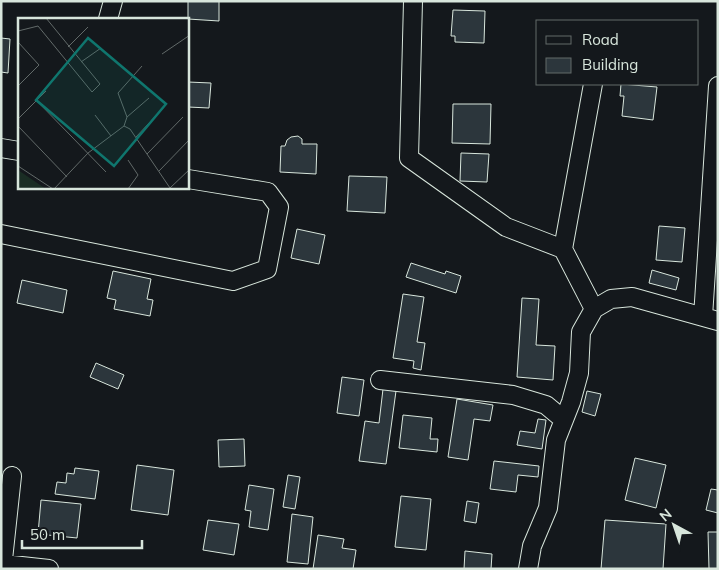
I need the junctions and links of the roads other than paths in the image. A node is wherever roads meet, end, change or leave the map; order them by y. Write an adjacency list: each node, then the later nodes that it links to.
1 (113, 1): 3 (street)
2 (414, 1): 10 (street)
3 (108, 18)
4 (593, 85): 10 (street)
5 (718, 86): 12 (street)
6 (1, 148): 7 (street)
7 (18, 151)
8 (189, 179): 9 (street)
9 (1, 234)
10 (563, 248): 11 (street)
11 (594, 309): 12 (street); 14 (street)
12 (711, 319)
13 (380, 380): 14 (street)
14 (564, 420): 18 (street)
15 (12, 476): 16 (street)
16 (2, 566): 17 (street)
17 (49, 569)
18 (528, 569)

